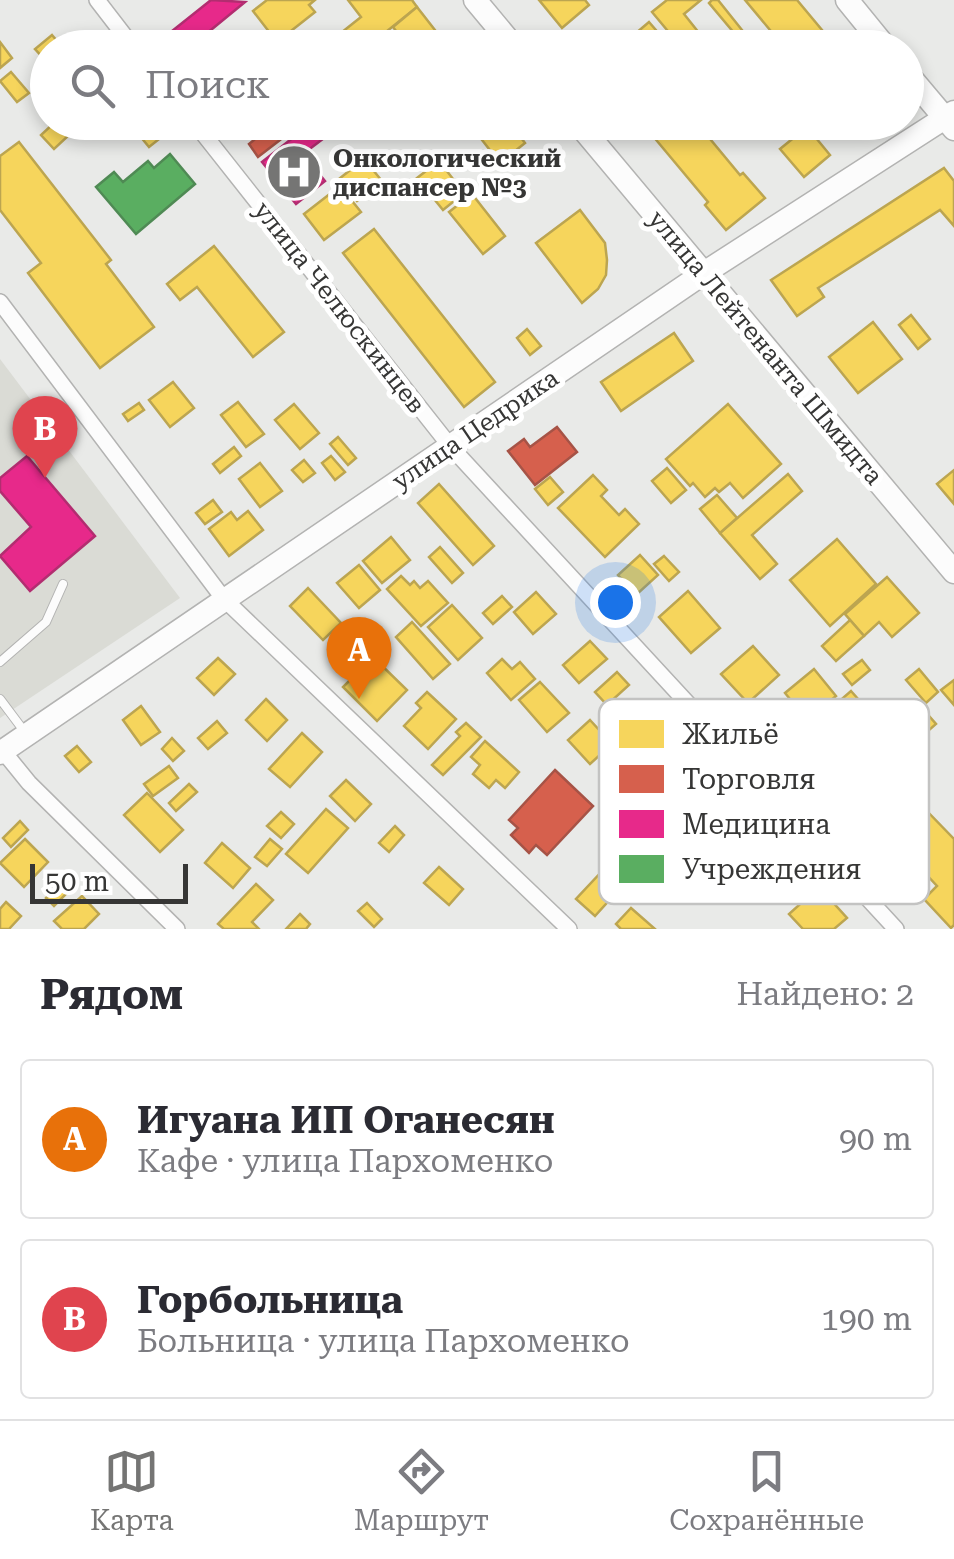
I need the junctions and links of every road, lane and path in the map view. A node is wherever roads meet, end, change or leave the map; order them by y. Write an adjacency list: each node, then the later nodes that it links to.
1 (97, 0): 4 (street)
2 (475, 0): 5 (street)
3 (847, 0): 6 (street)
4 (120, 30)
5 (499, 30)
6 (871, 30)
7 (924, 91): 8 (street)
8 (951, 120): 9 (street, улица Цедрика)
9 (924, 137)
10 (208, 140): 15 (street, улица Челюскинцев)
11 (593, 140): 13 (street, улица Лейтенанта Шмидта)
12 (919, 140): 13 (street, улица Цедрика)
13 (704, 273): 15 (street, улица Цедрика); 16 (street, улица Лейтенанта Шмидта)
14 (0, 302): 18 (street)
15 (450, 446): 18 (street, улица Цедрика); 21 (street, улица Челюскинцев)
16 (954, 572)
17 (63, 584): 19 (lane)
18 (223, 598): 22 (street, улица Цедрика); 26 (street)
19 (0, 662)
20 (0, 699): 22 (lane)
21 (684, 699)
22 (26, 735): 23 (street, улица Цедрика)
23 (1, 752): 25 (street)
24 (873, 904): 27 (street, улица Челюскинцев)
25 (178, 929)
26 (568, 929)
27 (896, 929)

